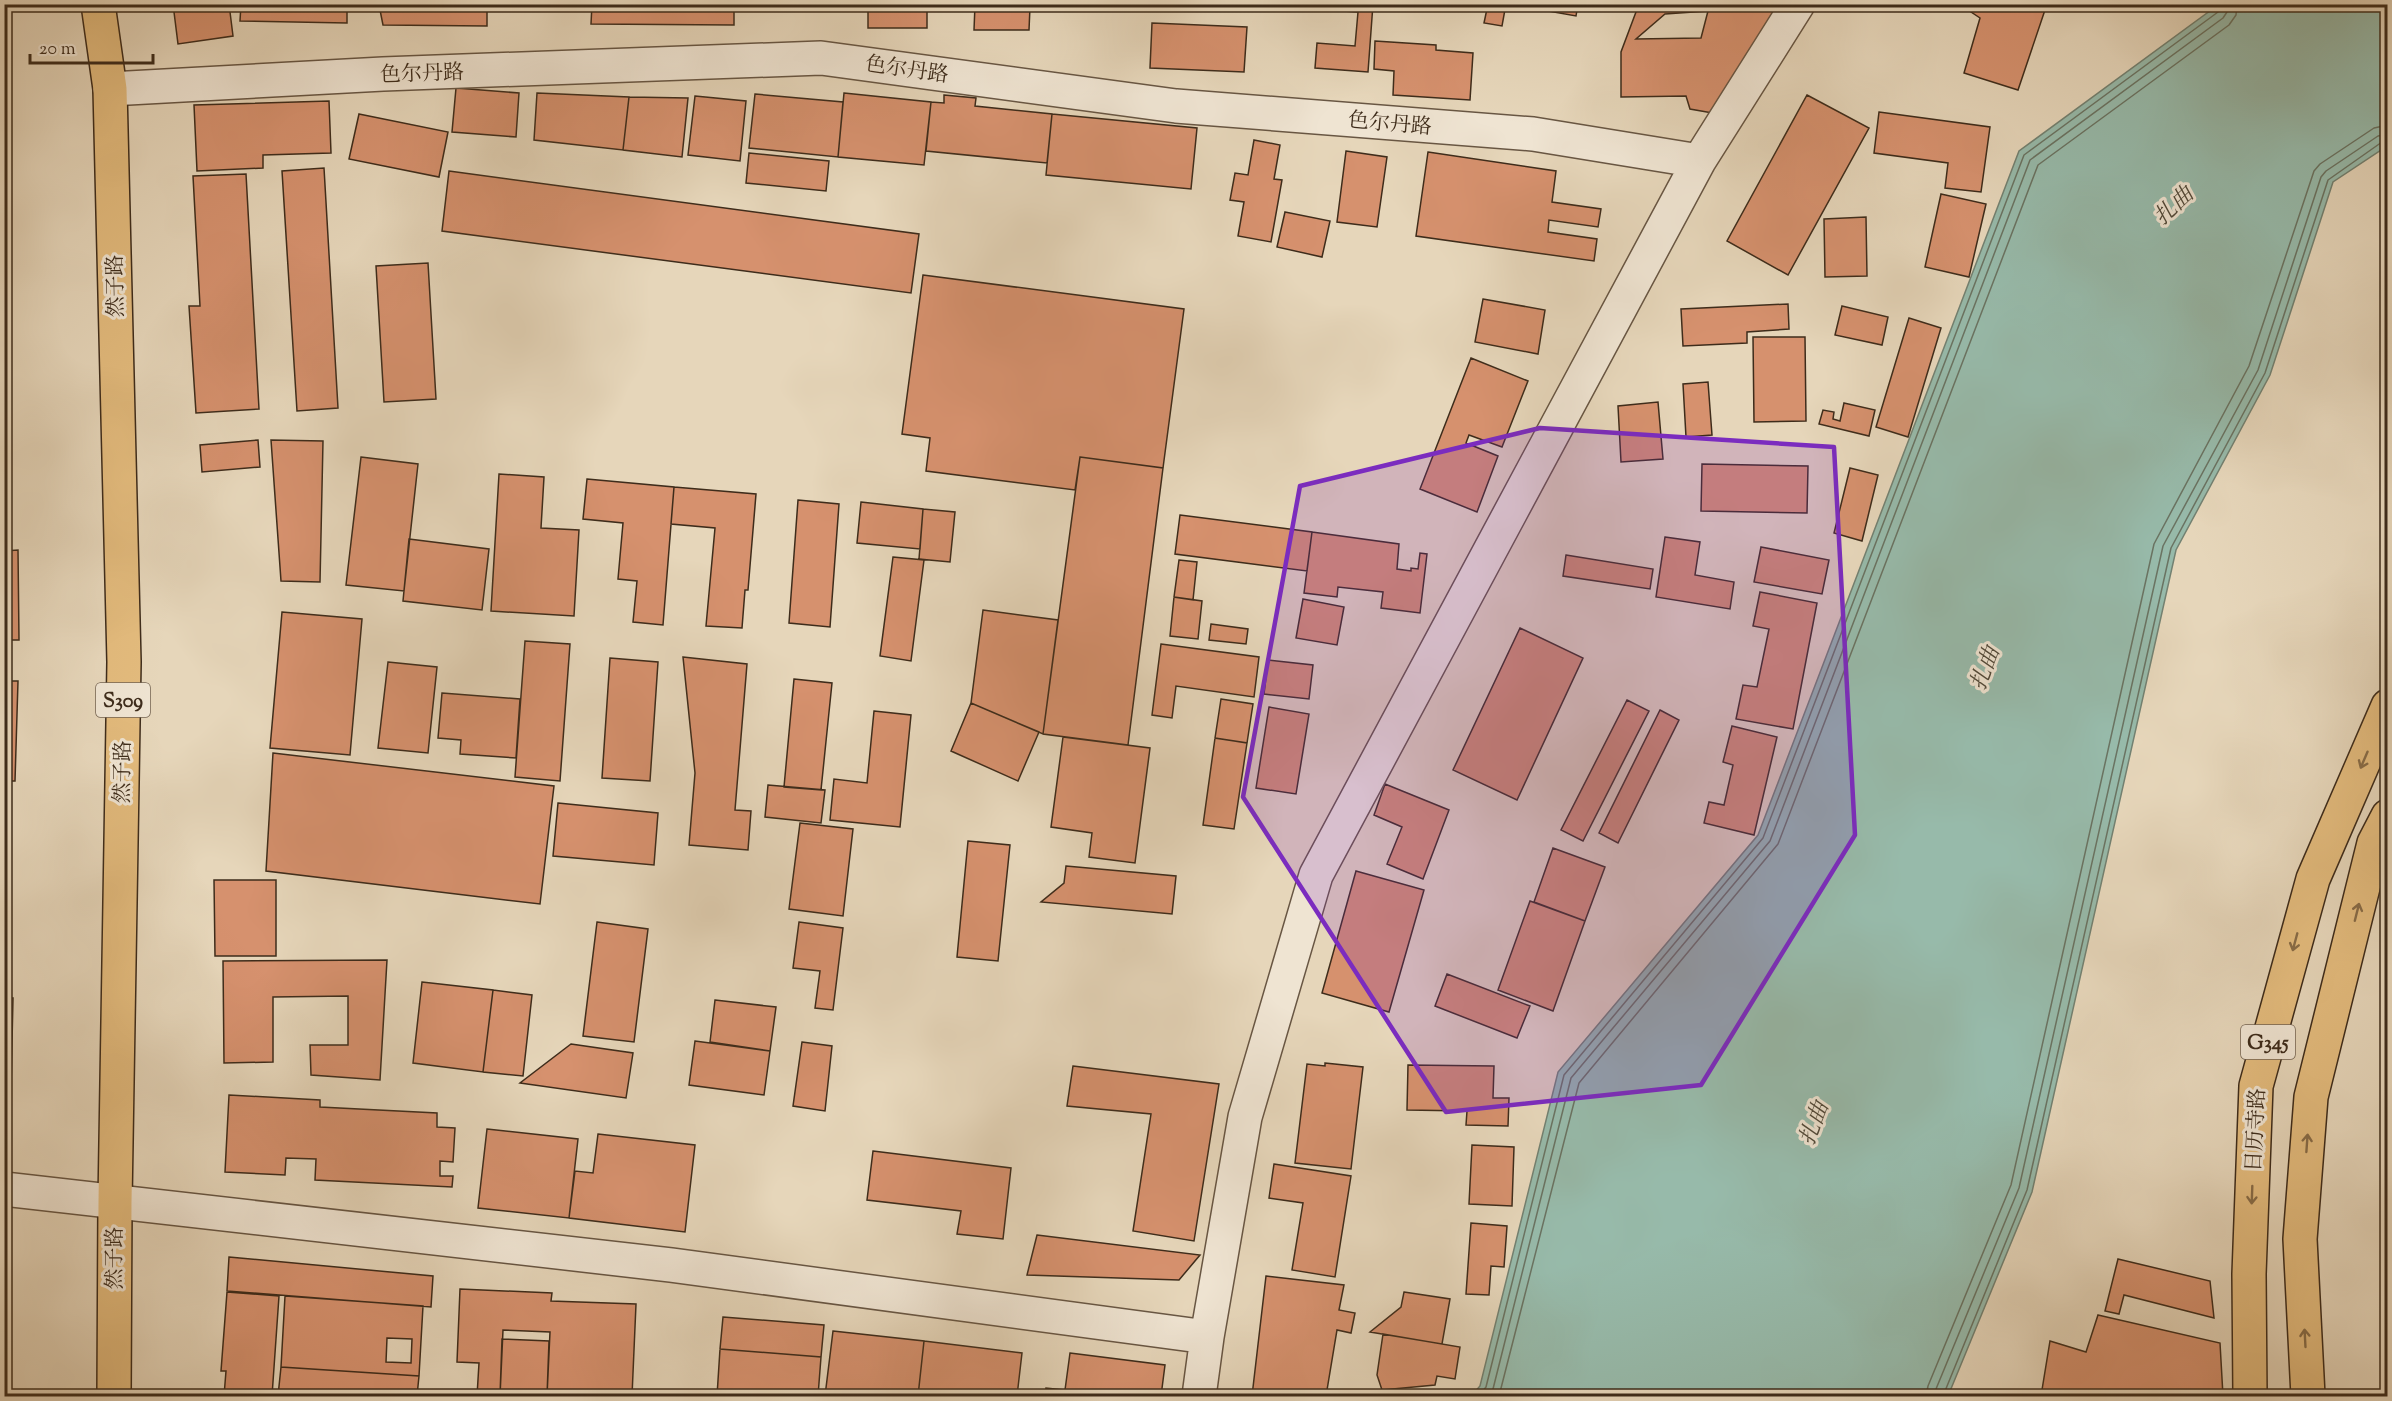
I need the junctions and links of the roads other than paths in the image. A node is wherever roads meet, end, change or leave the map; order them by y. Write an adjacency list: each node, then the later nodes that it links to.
1 (98, 4): 3 (main road, 然子路 / S309)
2 (1798, 4): 4 (street)
3 (110, 89): 4 (street, 色尔丹路); 8 (main road, 然子路 / S309)
4 (1699, 161): 9 (street)
5 (2388, 706): 12 (main road, 日历寺路 / G345, one-way to 12)
6 (2388, 816): 13 (main road, G345, one-way to 6)
7 (4, 1189): 8 (street)
8 (115, 1202): 9 (street); 10 (main road, 然子路 / S309)
9 (1207, 1336): 11 (street)
10 (114, 1396)
11 (1199, 1396)
12 (2250, 1396)
13 (2308, 1396)

